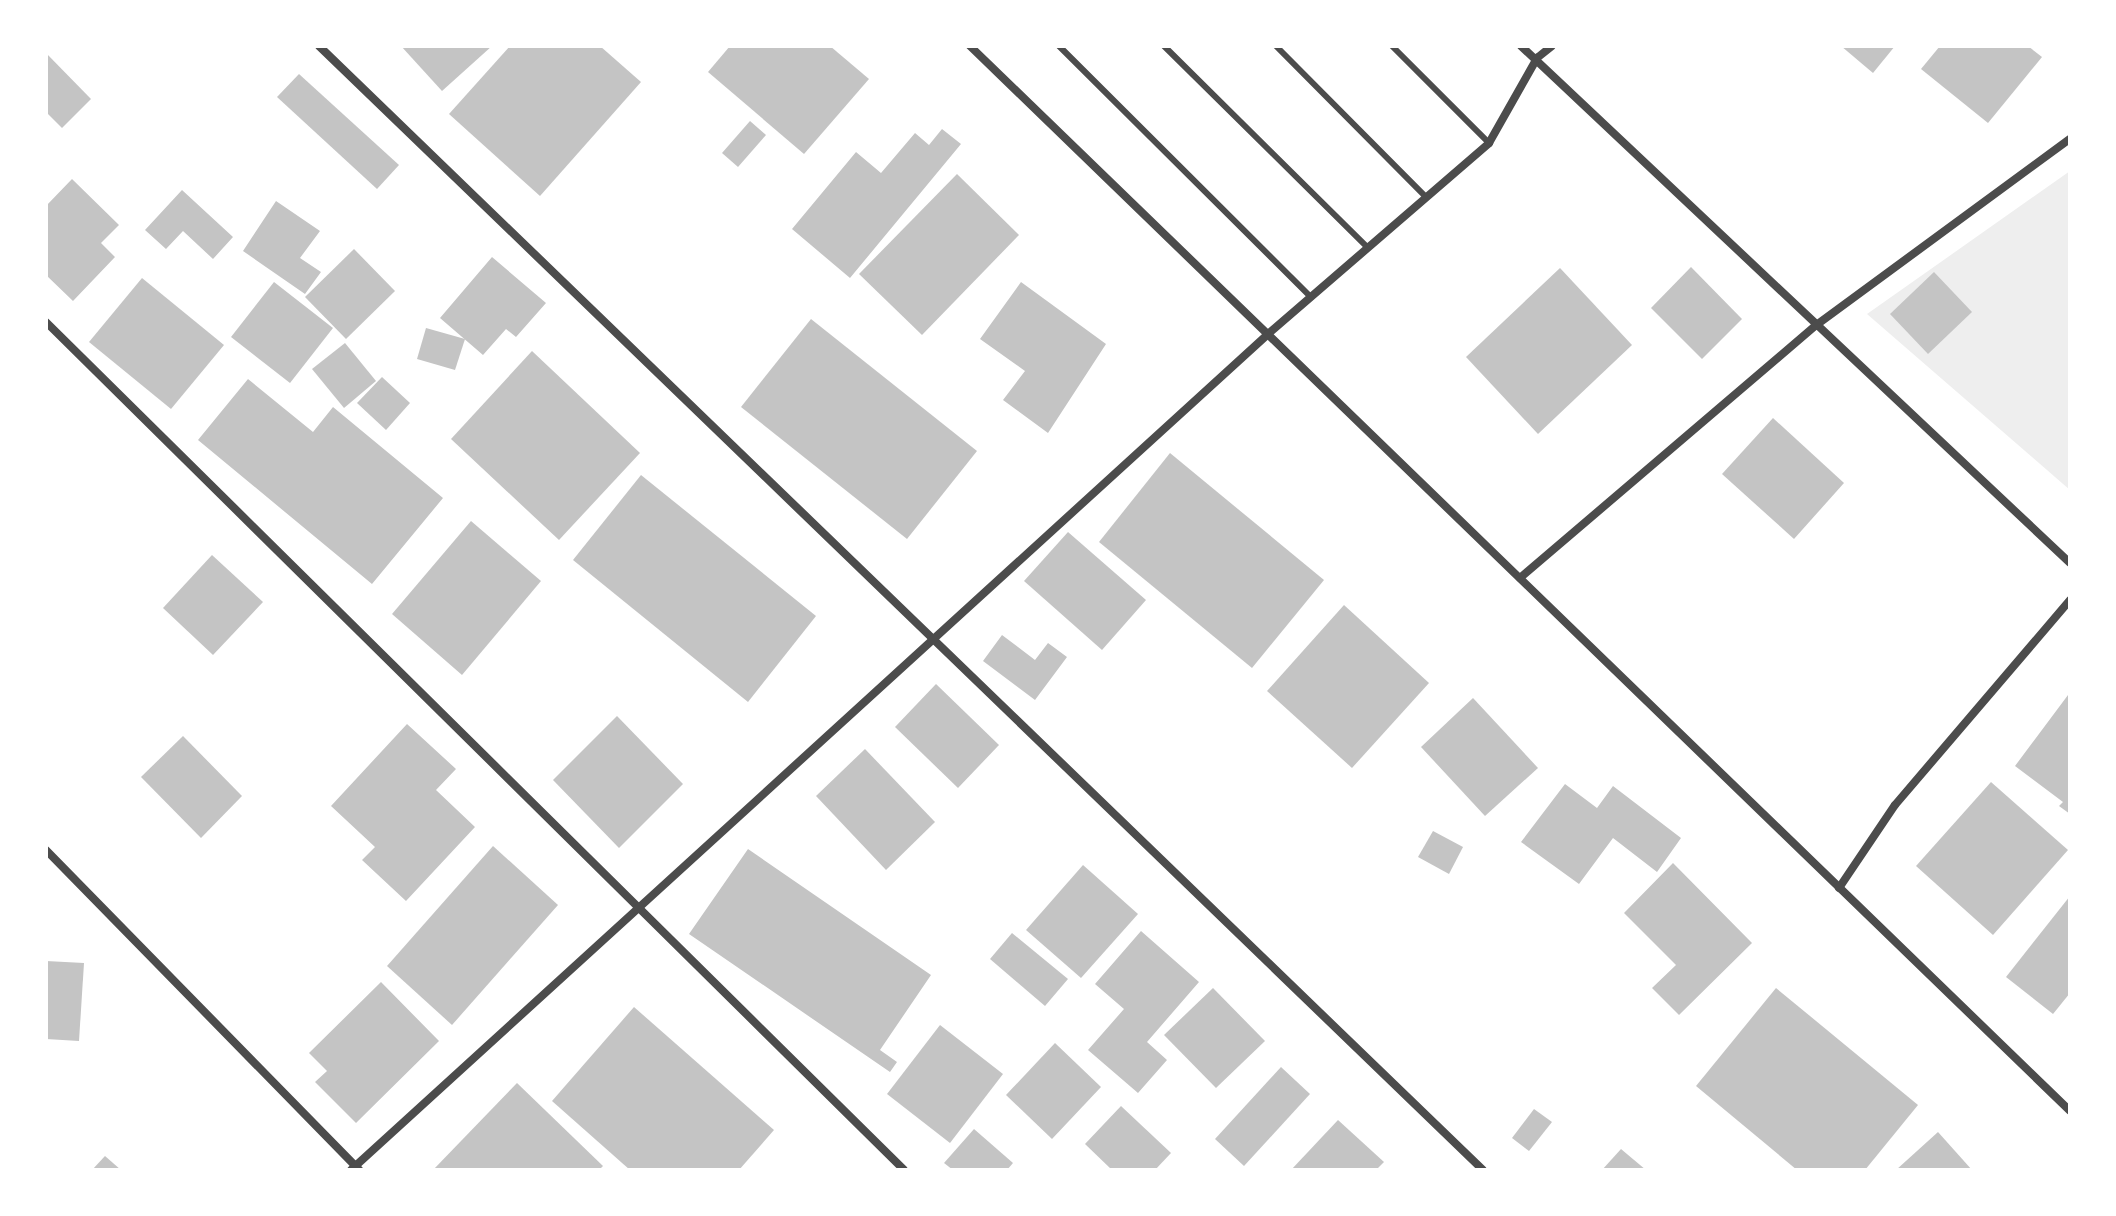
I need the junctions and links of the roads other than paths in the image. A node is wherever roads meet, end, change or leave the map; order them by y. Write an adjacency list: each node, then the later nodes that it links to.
1 (319, 46): 21 (street)
2 (970, 46): 17 (street)
3 (1059, 46): 14 (lane)
4 (1164, 46): 13 (lane)
5 (1276, 46): 12 (lane)
6 (1392, 46): 11 (lane)
7 (1521, 46): 9 (street)
8 (1552, 46): 9 (street)
9 (1537, 58): 11 (street); 16 (street)
10 (2070, 139): 16 (street)
11 (1489, 143): 12 (street)
12 (1426, 197): 13 (street)
13 (1368, 248): 14 (street)
14 (1311, 297): 17 (street)
15 (46, 322): 24 (street)
16 (1815, 326): 18 (street); 19 (street)
17 (1268, 334): 19 (street); 21 (street)
18 (2070, 563)
19 (1520, 578): 23 (street)
20 (2070, 600): 23 (street)
21 (936, 640): 24 (street); 28 (street)
22 (46, 850): 26 (street)
23 (1839, 888): 25 (street)
24 (637, 911): 26 (street); 27 (street)
25 (2070, 1111)
26 (355, 1169)
27 (904, 1170)
28 (1483, 1170)

